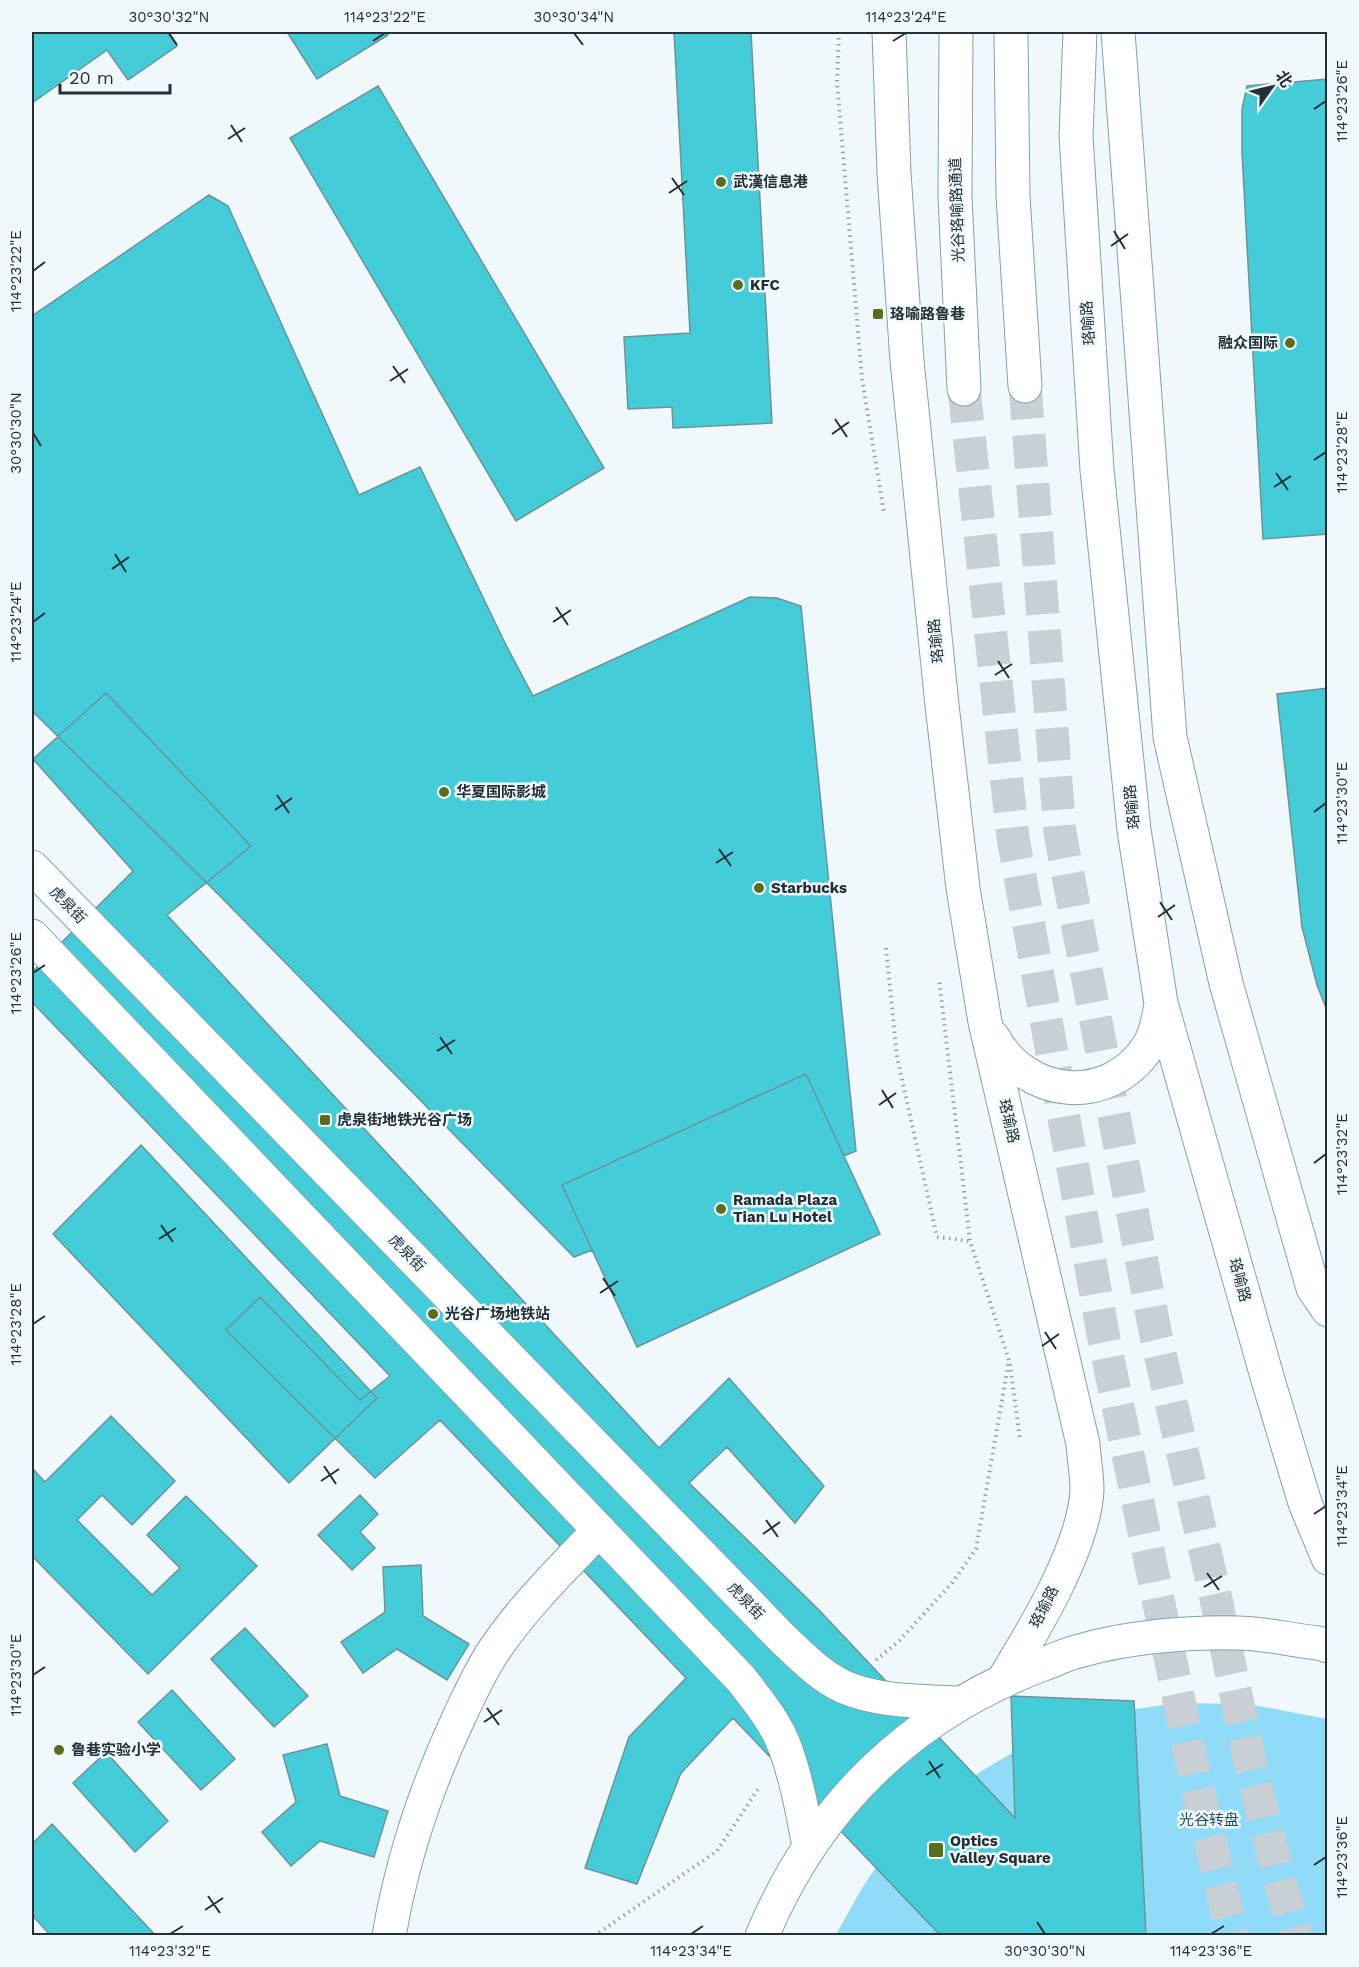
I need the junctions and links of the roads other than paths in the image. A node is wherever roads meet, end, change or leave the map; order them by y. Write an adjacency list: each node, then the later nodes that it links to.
1 (890, 32): 11 (main road, 珞瑜路)
2 (956, 32): 7 (main road, 光谷珞喻路通道)
3 (1011, 32): 6 (main road)
4 (1080, 32): 10 (main road, 珞喻路)
5 (1118, 32): 12 (main road)
6 (1025, 386)
7 (964, 389)
8 (32, 867): 17 (main road, 虎泉街)
9 (32, 936): 13 (main road)
10 (1161, 1003): 11 (main road); 14 (main road, 珞喻路)
11 (985, 1022): 16 (main road, 珞瑜路)
12 (1328, 1310)
13 (599, 1530): 18 (main road); 19 (main road)
14 (1328, 1558)
15 (1328, 1646): 16 (main road)
16 (1004, 1679): 17 (main road)
17 (959, 1703): 18 (main road)
18 (809, 1846): 20 (main road)
19 (389, 1935)
20 (762, 1935)

